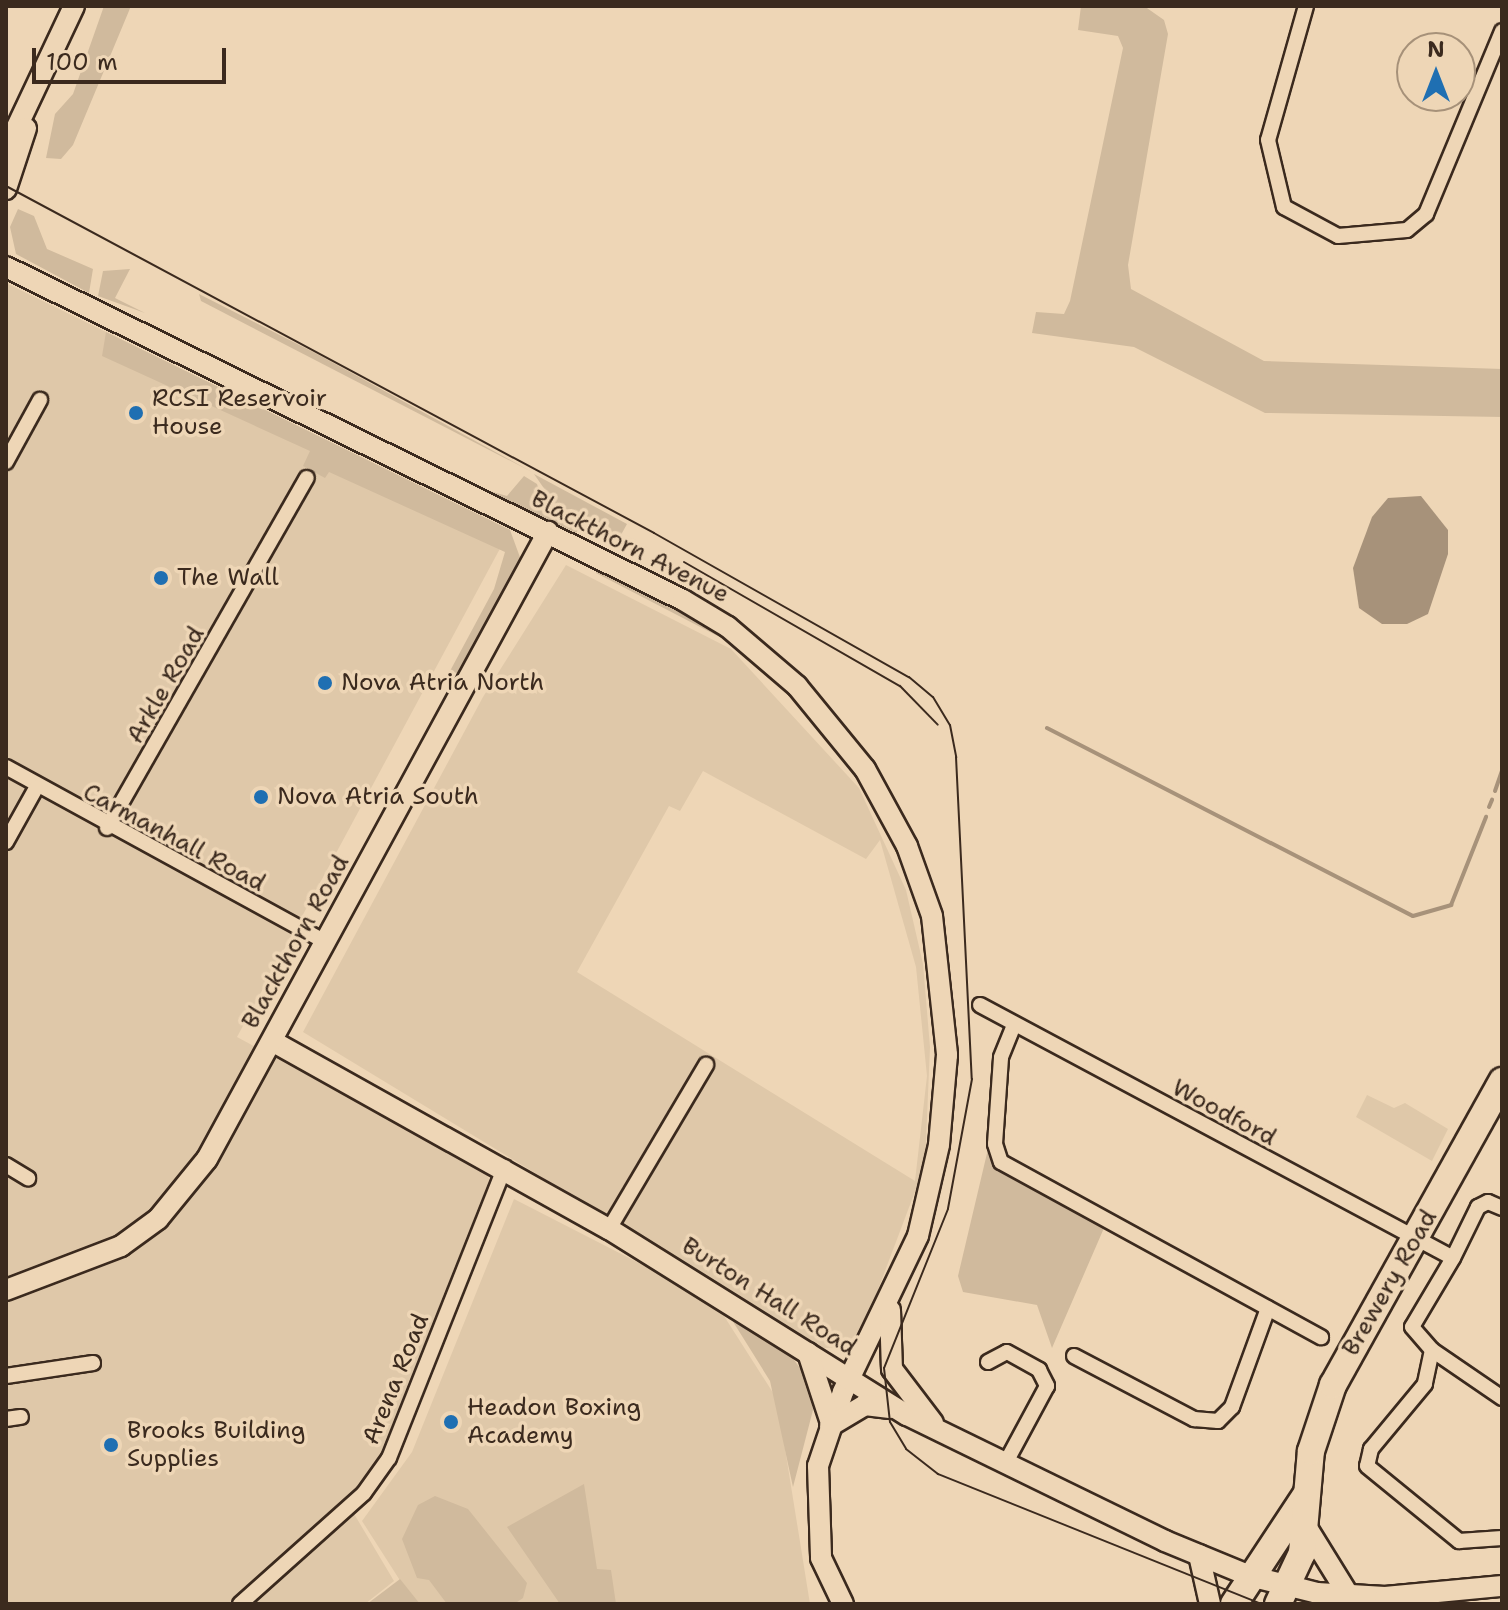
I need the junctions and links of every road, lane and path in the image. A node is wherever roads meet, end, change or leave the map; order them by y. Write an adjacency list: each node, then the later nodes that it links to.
1 (74, 6): 4 (street)
2 (1306, 6): 3 (street)
3 (1502, 31)
4 (26, 120): 5 (street); 6 (street)
5 (6, 150)
6 (6, 189)
7 (6, 267): 11 (street, Blackthorn Avenue)
8 (40, 400): 9 (street)
9 (6, 462)
10 (307, 478): 14 (street, Arkle Road)
11 (548, 532): 16 (street, Blackthorn Road); 30 (street, Blackthorn Avenue)
12 (6, 767): 13 (street, Carmanhall Road)
13 (36, 788): 14 (street, Carmanhall Road); 15 (street)
14 (107, 828): 16 (street, Carmanhall Road)
15 (6, 842)
16 (325, 942): 19 (street, Blackthorn Road)
17 (980, 1005): 18 (street, Woodford)
18 (1014, 1025): 27 (street, Woodford); 31 (street)
19 (272, 1041): 23 (street, Burton Hall Road); 29 (street, Blackthorn Road)
20 (706, 1065): 26 (street)
21 (1502, 1081): 27 (highway, Brewery Road)
22 (6, 1165): 24 (street)
23 (505, 1167): 26 (street, Burton Hall Road); 55 (street, Arena Road)
24 (28, 1178)
25 (1502, 1208): 28 (street)
26 (609, 1229): 35 (street, Burton Hall Road)
27 (1413, 1240): 28 (street, Woodford); 46 (highway, Brewery Road)
28 (1453, 1258): 34 (street)
29 (6, 1290)
30 (892, 1299): 33 (street, Blackthorn Avenue); 44 (street, Blackthorn Avenue)
31 (1268, 1308): 32 (street); 36 (street)
32 (1321, 1337)
33 (870, 1338): 35 (street); 40 (street, Blackthorn Avenue)
34 (1432, 1350): 41 (street); 48 (street)
35 (812, 1353): 40 (street, Burton Hall Road); 43 (street)
36 (1074, 1356)
37 (988, 1362): 45 (street)
38 (93, 1363): 39 (street)
39 (6, 1376)
40 (850, 1377): 42 (street, Burton Hall Road); 43 (street, Blackthorn Avenue)
41 (1502, 1398)
42 (898, 1410): 43 (street); 44 (street, Burton Hall Road)
43 (830, 1426): 56 (street, Blackthorn Avenue)
44 (935, 1426): 45 (street, Burton Hall Road)
45 (1005, 1464): 49 (street, Burton Hall Road)
46 (1306, 1495): 47 (highway, Brewery Road); 50 (highway, Brewery Road)
47 (1307, 1528): 53 (highway, Brewery Road); 54 (street)
48 (1502, 1538)
49 (1199, 1555): 50 (street, Burton Hall Road); 57 (street)
50 (1250, 1576): 53 (street, Burton Hall Road); 58 (highway, Brewery Road)
51 (1502, 1586): 54 (street, Burton Hall Road)
52 (1502, 1593): 59 (street)
53 (1283, 1595): 54 (street, Burton Hall Road)
54 (1349, 1596)
55 (240, 1604)
56 (843, 1604)
57 (1210, 1604)
58 (1234, 1604)
59 (1482, 1604)

